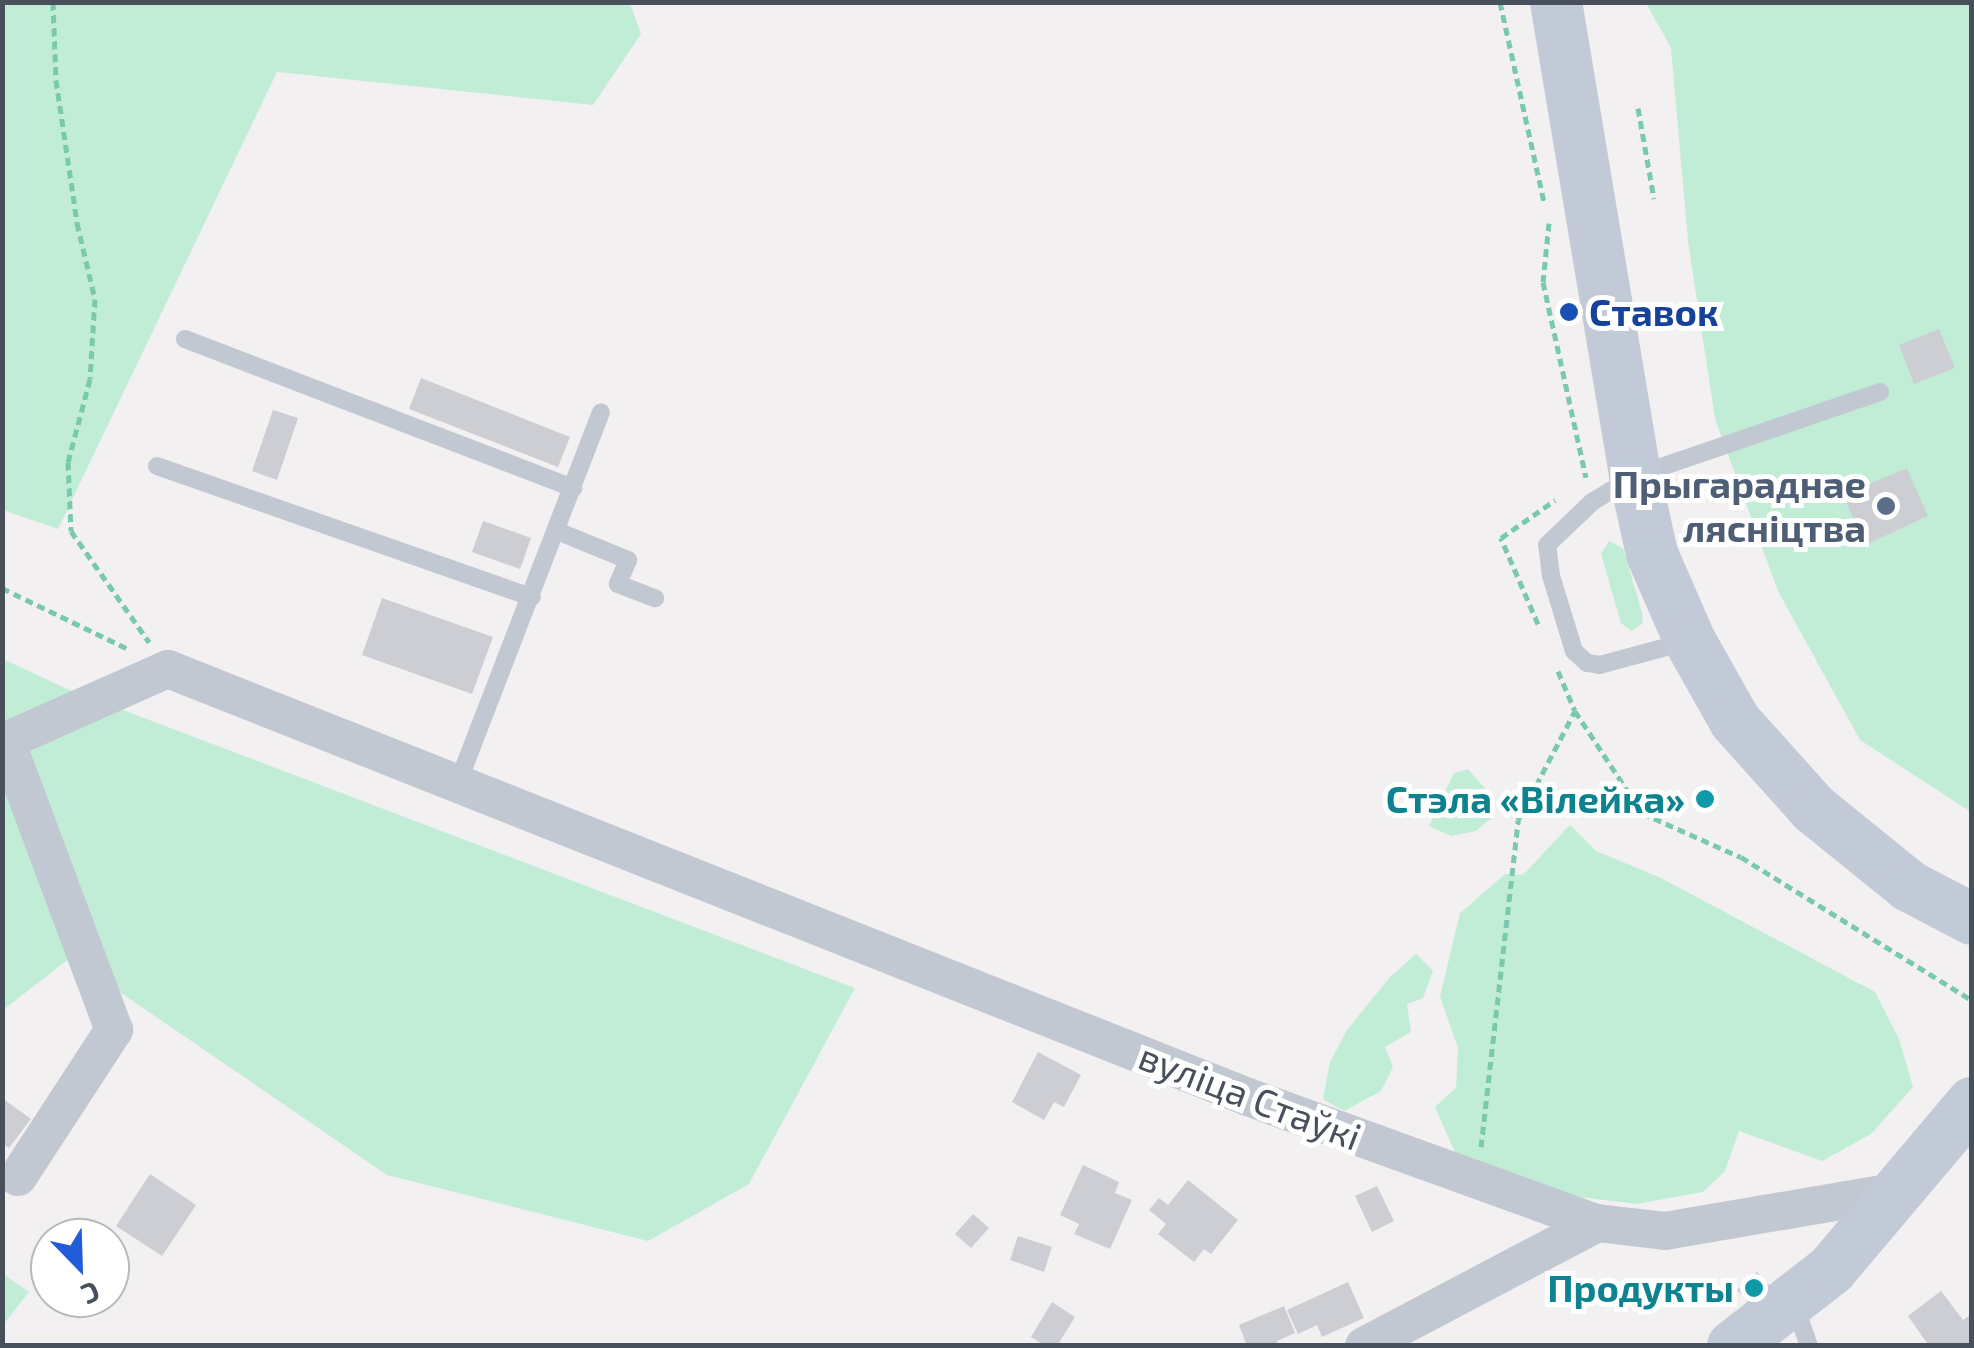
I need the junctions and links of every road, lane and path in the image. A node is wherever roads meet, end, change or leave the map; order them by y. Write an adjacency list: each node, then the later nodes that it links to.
1 (53, 2): 23 (path)
2 (1500, 2): 6 (path)
3 (1556, 2): 12 (main road)
4 (1638, 108): 5 (path)
5 (1654, 199)
6 (1545, 204)
7 (1549, 222): 14 (path)
8 (186, 339): 13 (lane)
9 (1880, 392): 12 (lane)
10 (601, 412): 13 (lane)
11 (158, 466): 18 (lane)
12 (1636, 476): 21 (main road); 21 (lane)
13 (572, 488): 16 (lane)
14 (1572, 488)
15 (1558, 498): 20 (path)
16 (557, 531): 18 (lane); 19 (lane)
17 (2, 588): 23 (path)
18 (532, 597): 25 (lane)
19 (654, 598)
20 (1538, 625)
21 (1690, 641): 26 (main road)
22 (1553, 660): 24 (path)
23 (168, 669): 25 (street, вуліца Стаўкі); 29 (street)
24 (1575, 712): 27 (path); 30 (path)
25 (459, 780): 30 (street, вуліца Стаўкі)
26 (1972, 918)
27 (1972, 1000)
28 (1972, 1103): 31 (main road)
29 (18, 1177)
30 (1476, 1180): 32 (street, вуліца Стаўкі)
31 (1894, 1192): 32 (street, вуліца Стаўкі); 33 (main road)
32 (1597, 1224): 34 (street)
33 (1801, 1323): 35 (main road)
34 (1364, 1346)
35 (1733, 1346)

